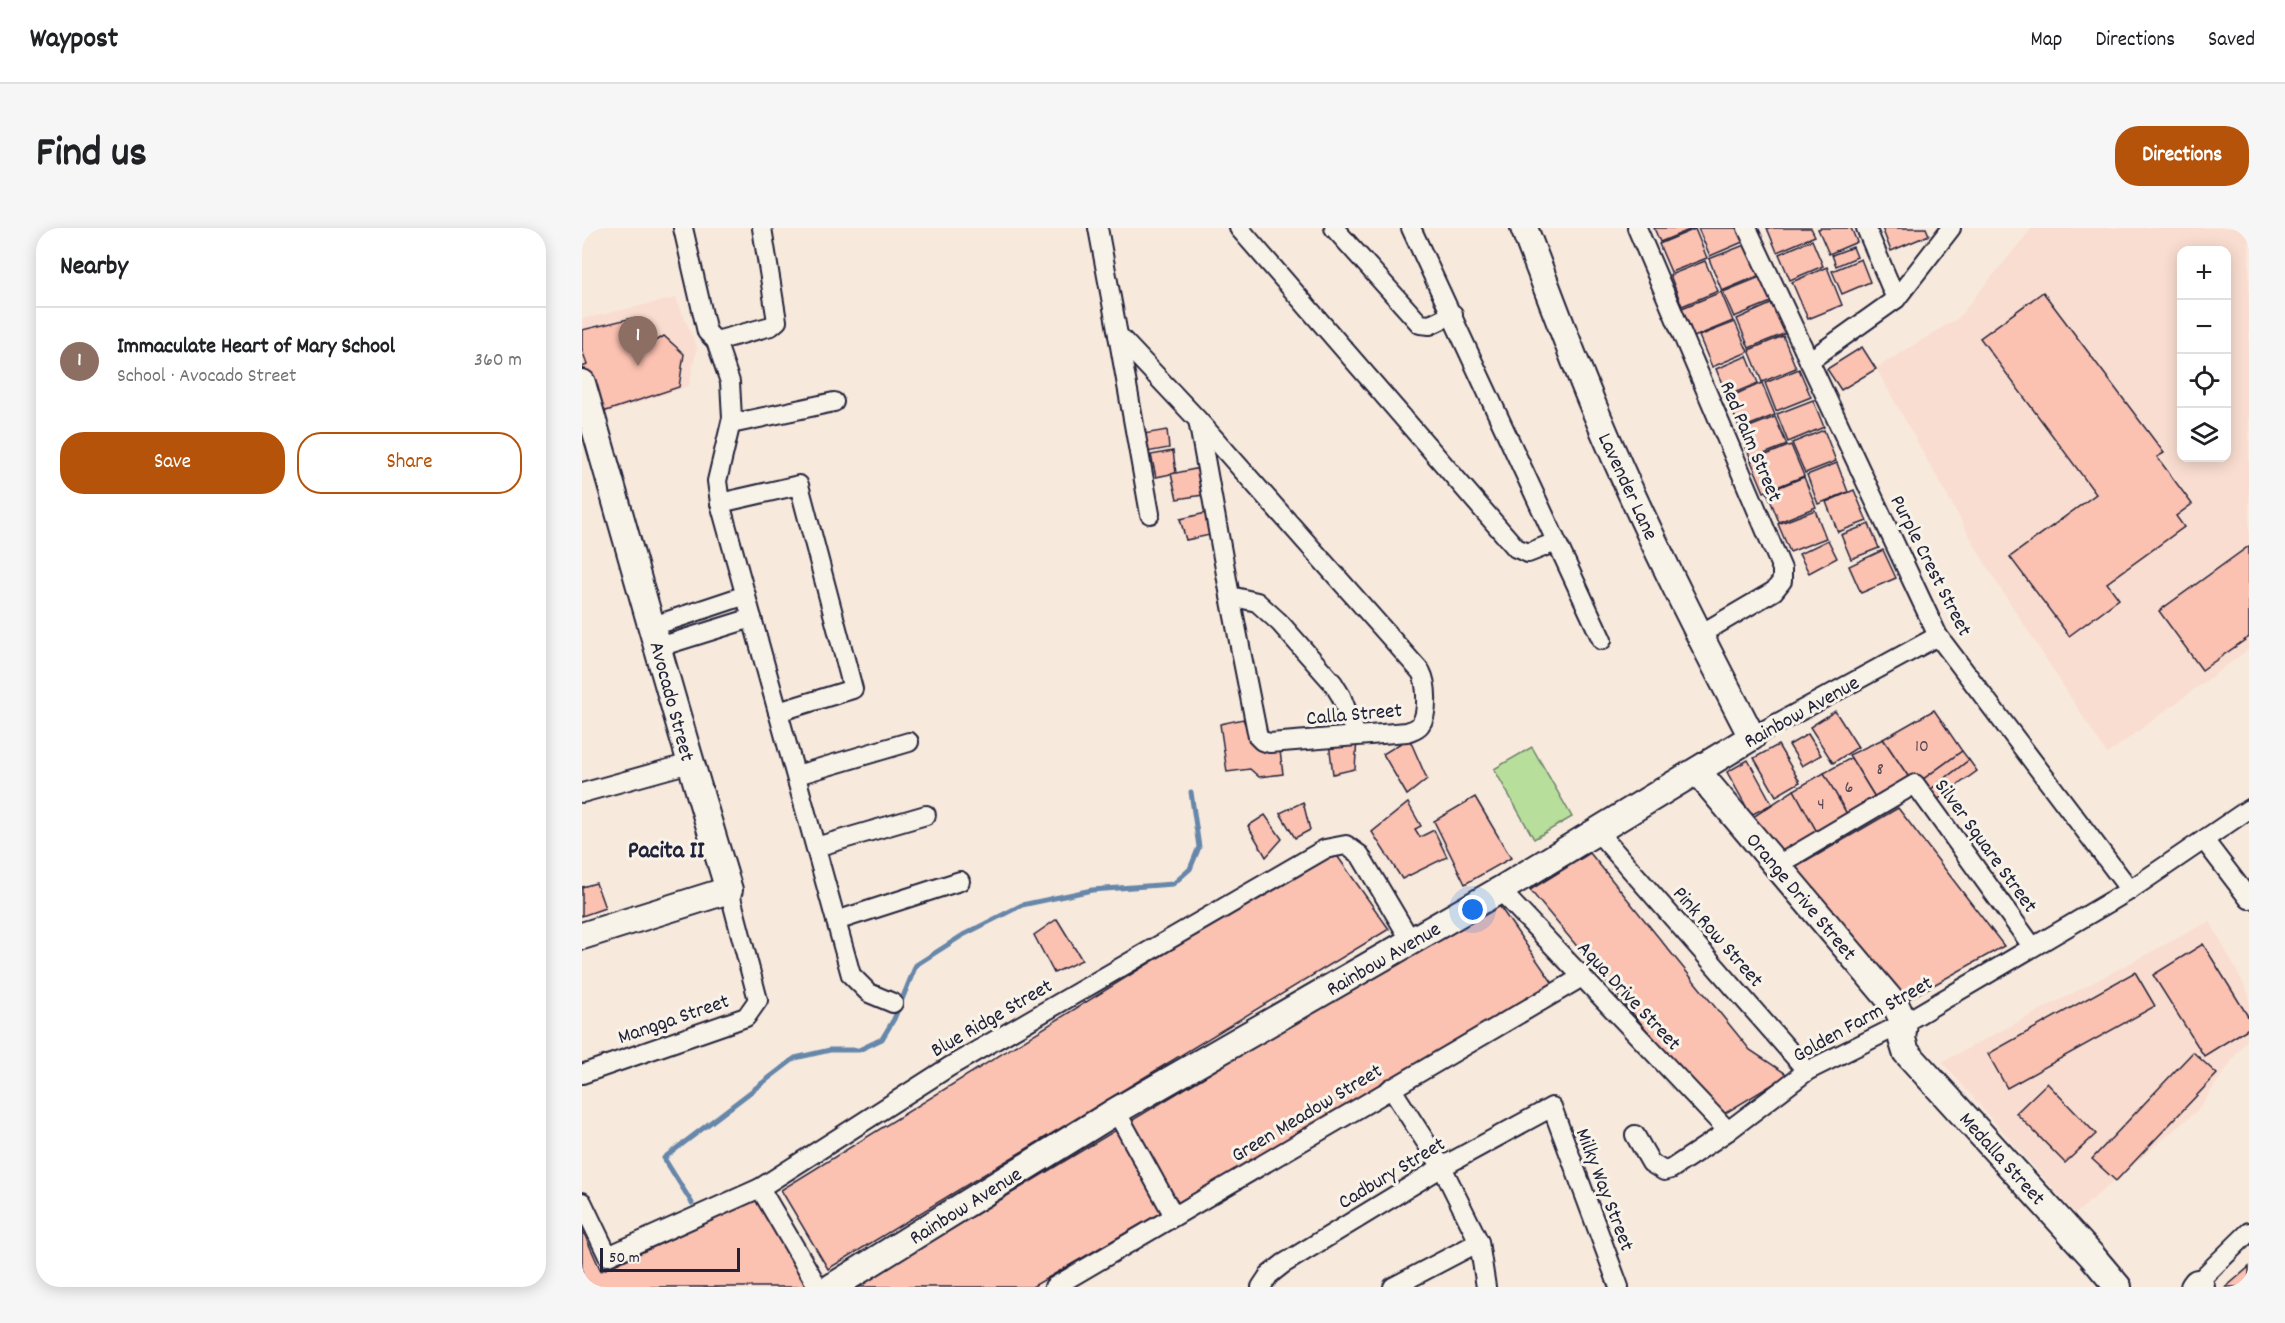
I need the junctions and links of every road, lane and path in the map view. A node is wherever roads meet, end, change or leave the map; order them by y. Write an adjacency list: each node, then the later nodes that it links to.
1 (683, 228): 15 (street)
2 (762, 228): 15 (street)
3 (1098, 228): 14 (street)
4 (1239, 228): 23 (street)
5 (1334, 228): 13 (street)
6 (1411, 228): 13 (street)
7 (1524, 228): 27 (street, Lavender Lane)
8 (1637, 228): 27 (street, Red Palm Street)
9 (1748, 228): 16 (street, Purple Crest Street)
10 (1866, 228): 12 (street)
11 (1951, 228): 12 (street)
12 (1896, 299): 16 (street)
13 (1453, 314): 23 (street)
14 (1118, 335): 19 (street, Calla Street); 22 (street)
15 (716, 341): 20 (street)
16 (1809, 361): 29 (street, Purple Crest Street)
17 (582, 383): 28 (street, Avocado Street)
18 (834, 402): 20 (street)
19 (1198, 420): 25 (street, Calla Street); 32 (street, Calla Street)
20 (731, 424): 21 (street)
21 (720, 503): 24 (street); 31 (street)
22 (1150, 514)
23 (1556, 542): 30 (street)
24 (746, 595): 26 (street); 28 (street)
25 (1230, 596): 32 (street); 32 (street, Calla Street)
26 (752, 618): 28 (street); 31 (street)
27 (1699, 635): 33 (street, Lavender Lane)
28 (656, 636): 35 (street, Avocado Street)
29 (1938, 636): 33 (street, Rainbow Avenue); 48 (street, Purple Crest Street)
30 (1602, 639)
31 (778, 712): 37 (street)
32 (1356, 735)
33 (1752, 736): 36 (street, Rainbow Avenue)
34 (909, 742): 37 (street)
35 (690, 763): 38 (street); 46 (street, Avocado Street)
36 (1697, 771): 41 (street, Rainbow Avenue); 44 (street, Orange Drive Street)
37 (797, 775): 43 (street)
38 (584, 787)
39 (2249, 809): 42 (street, Golden Farm Street)
40 (926, 815): 43 (street)
41 (1596, 830): 47 (street, Rainbow Avenue); 58 (street, Pink Row Street)
42 (2204, 840): 48 (street, Golden Farm Street); 49 (street)
43 (816, 847): 50 (street)
44 (1776, 866): 53 (street, Silver Square Street); 57 (street, Orange Drive Street)
45 (960, 881): 50 (street)
46 (729, 890): 51 (street); 56 (street, Avocado Street)
47 (1500, 890): 52 (street, Rainbow Avenue); 54 (street, Aqua Drive Street)
48 (2130, 890): 53 (street, Golden Farm Street)
49 (2249, 899)
50 (836, 921): 55 (street)
51 (582, 936)
52 (1411, 941): 62 (street, Rainbow Avenue); 66 (street, Blue Ridge Street)
53 (2032, 946): 57 (street, Golden Farm Street)
54 (1582, 977): 60 (street, Green Meadow Street); 63 (street, Aqua Drive Street)
55 (893, 1003)
56 (746, 1017): 59 (street, Mangga Street)
57 (1904, 1023): 58 (street, Golden Farm Street); 79 (street, Medalla Street)
58 (1807, 1071): 63 (street, Golden Farm Street)
59 (582, 1074)
60 (1391, 1088): 65 (street); 68 (street, Green Meadow Street)
61 (1552, 1107): 65 (street, Cadbury Street); 78 (street, Milky Way Street)
62 (1116, 1111): 68 (street); 73 (street, Rainbow Avenue)
63 (1728, 1131): 64 (street, Golden Farm Street)
64 (1635, 1135)
65 (1442, 1167): 70 (street); 75 (street, Cadbury Street)
66 (760, 1188): 67 (street, Blue Ridge Street); 72 (street)
67 (582, 1202)
68 (1174, 1216): 74 (street, Green Meadow Street)
69 (2249, 1232): 71 (street)
70 (1479, 1242): 76 (street); 77 (street)
71 (2197, 1286)
72 (818, 1287)
73 (832, 1287)
74 (1054, 1287)
75 (1261, 1287)
76 (1393, 1287)
77 (1486, 1287)
78 (1619, 1287)
79 (2118, 1287)

